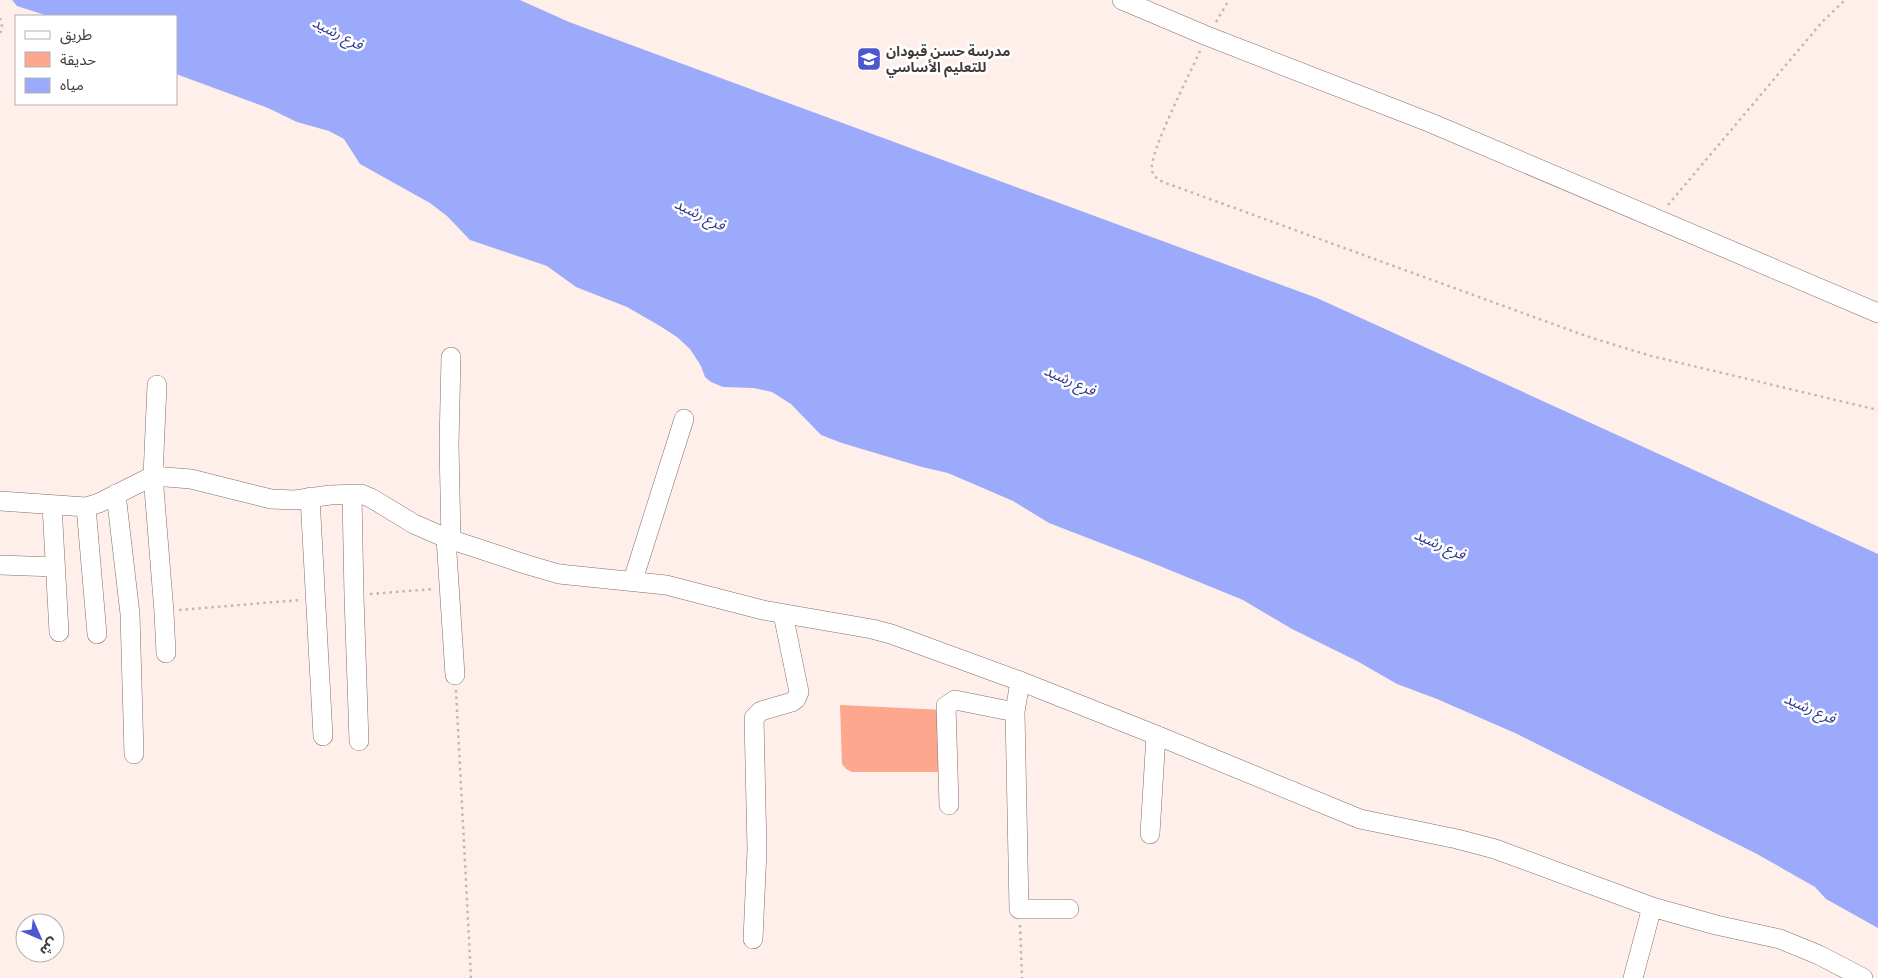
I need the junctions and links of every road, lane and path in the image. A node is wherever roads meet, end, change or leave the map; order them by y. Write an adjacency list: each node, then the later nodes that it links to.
1 (1122, 0): 6 (street)
2 (1229, 0): 6 (path)
3 (1845, 0): 7 (path)
4 (0, 18): 5 (path)
5 (0, 35)
6 (1207, 36): 7 (street); 11 (path)
7 (1656, 220): 8 (street)
8 (1878, 313)
9 (451, 357): 20 (street)
10 (157, 385): 13 (street)
11 (1878, 410)
12 (684, 419): 23 (street)
13 (153, 476): 14 (street); 16 (street); 27 (street)
14 (116, 494): 19 (street); 38 (street)
15 (352, 494): 16 (street); 20 (street); 25 (street)
16 (310, 497): 26 (street)
17 (0, 501): 18 (street)
18 (52, 505): 19 (street); 22 (street)
19 (86, 507): 30 (street)
20 (449, 539): 23 (street); 24 (street)
21 (0, 564): 22 (street)
22 (56, 567): 29 (street)
23 (633, 580): 28 (street)
24 (450, 588): 25 (path); 32 (street)
25 (354, 596): 37 (street)
26 (317, 599): 27 (path); 36 (street)
27 (164, 612): 31 (street)
28 (783, 614): 33 (street); 44 (street)
29 (59, 632)
30 (97, 634)
31 (166, 653)
32 (455, 675): 45 (path)
33 (1020, 682): 34 (street); 35 (street)
34 (1015, 712): 39 (street); 42 (street)
35 (1156, 735): 40 (street); 41 (street)
36 (323, 736)
37 (360, 741)
38 (134, 754)
39 (949, 805)
40 (1150, 834)
41 (1652, 907): 47 (street); 48 (street)
42 (1019, 909): 43 (street); 46 (path)
43 (1069, 909)
44 (753, 939)
45 (471, 978)
46 (1022, 978)
47 (1633, 978)
48 (1863, 978)

